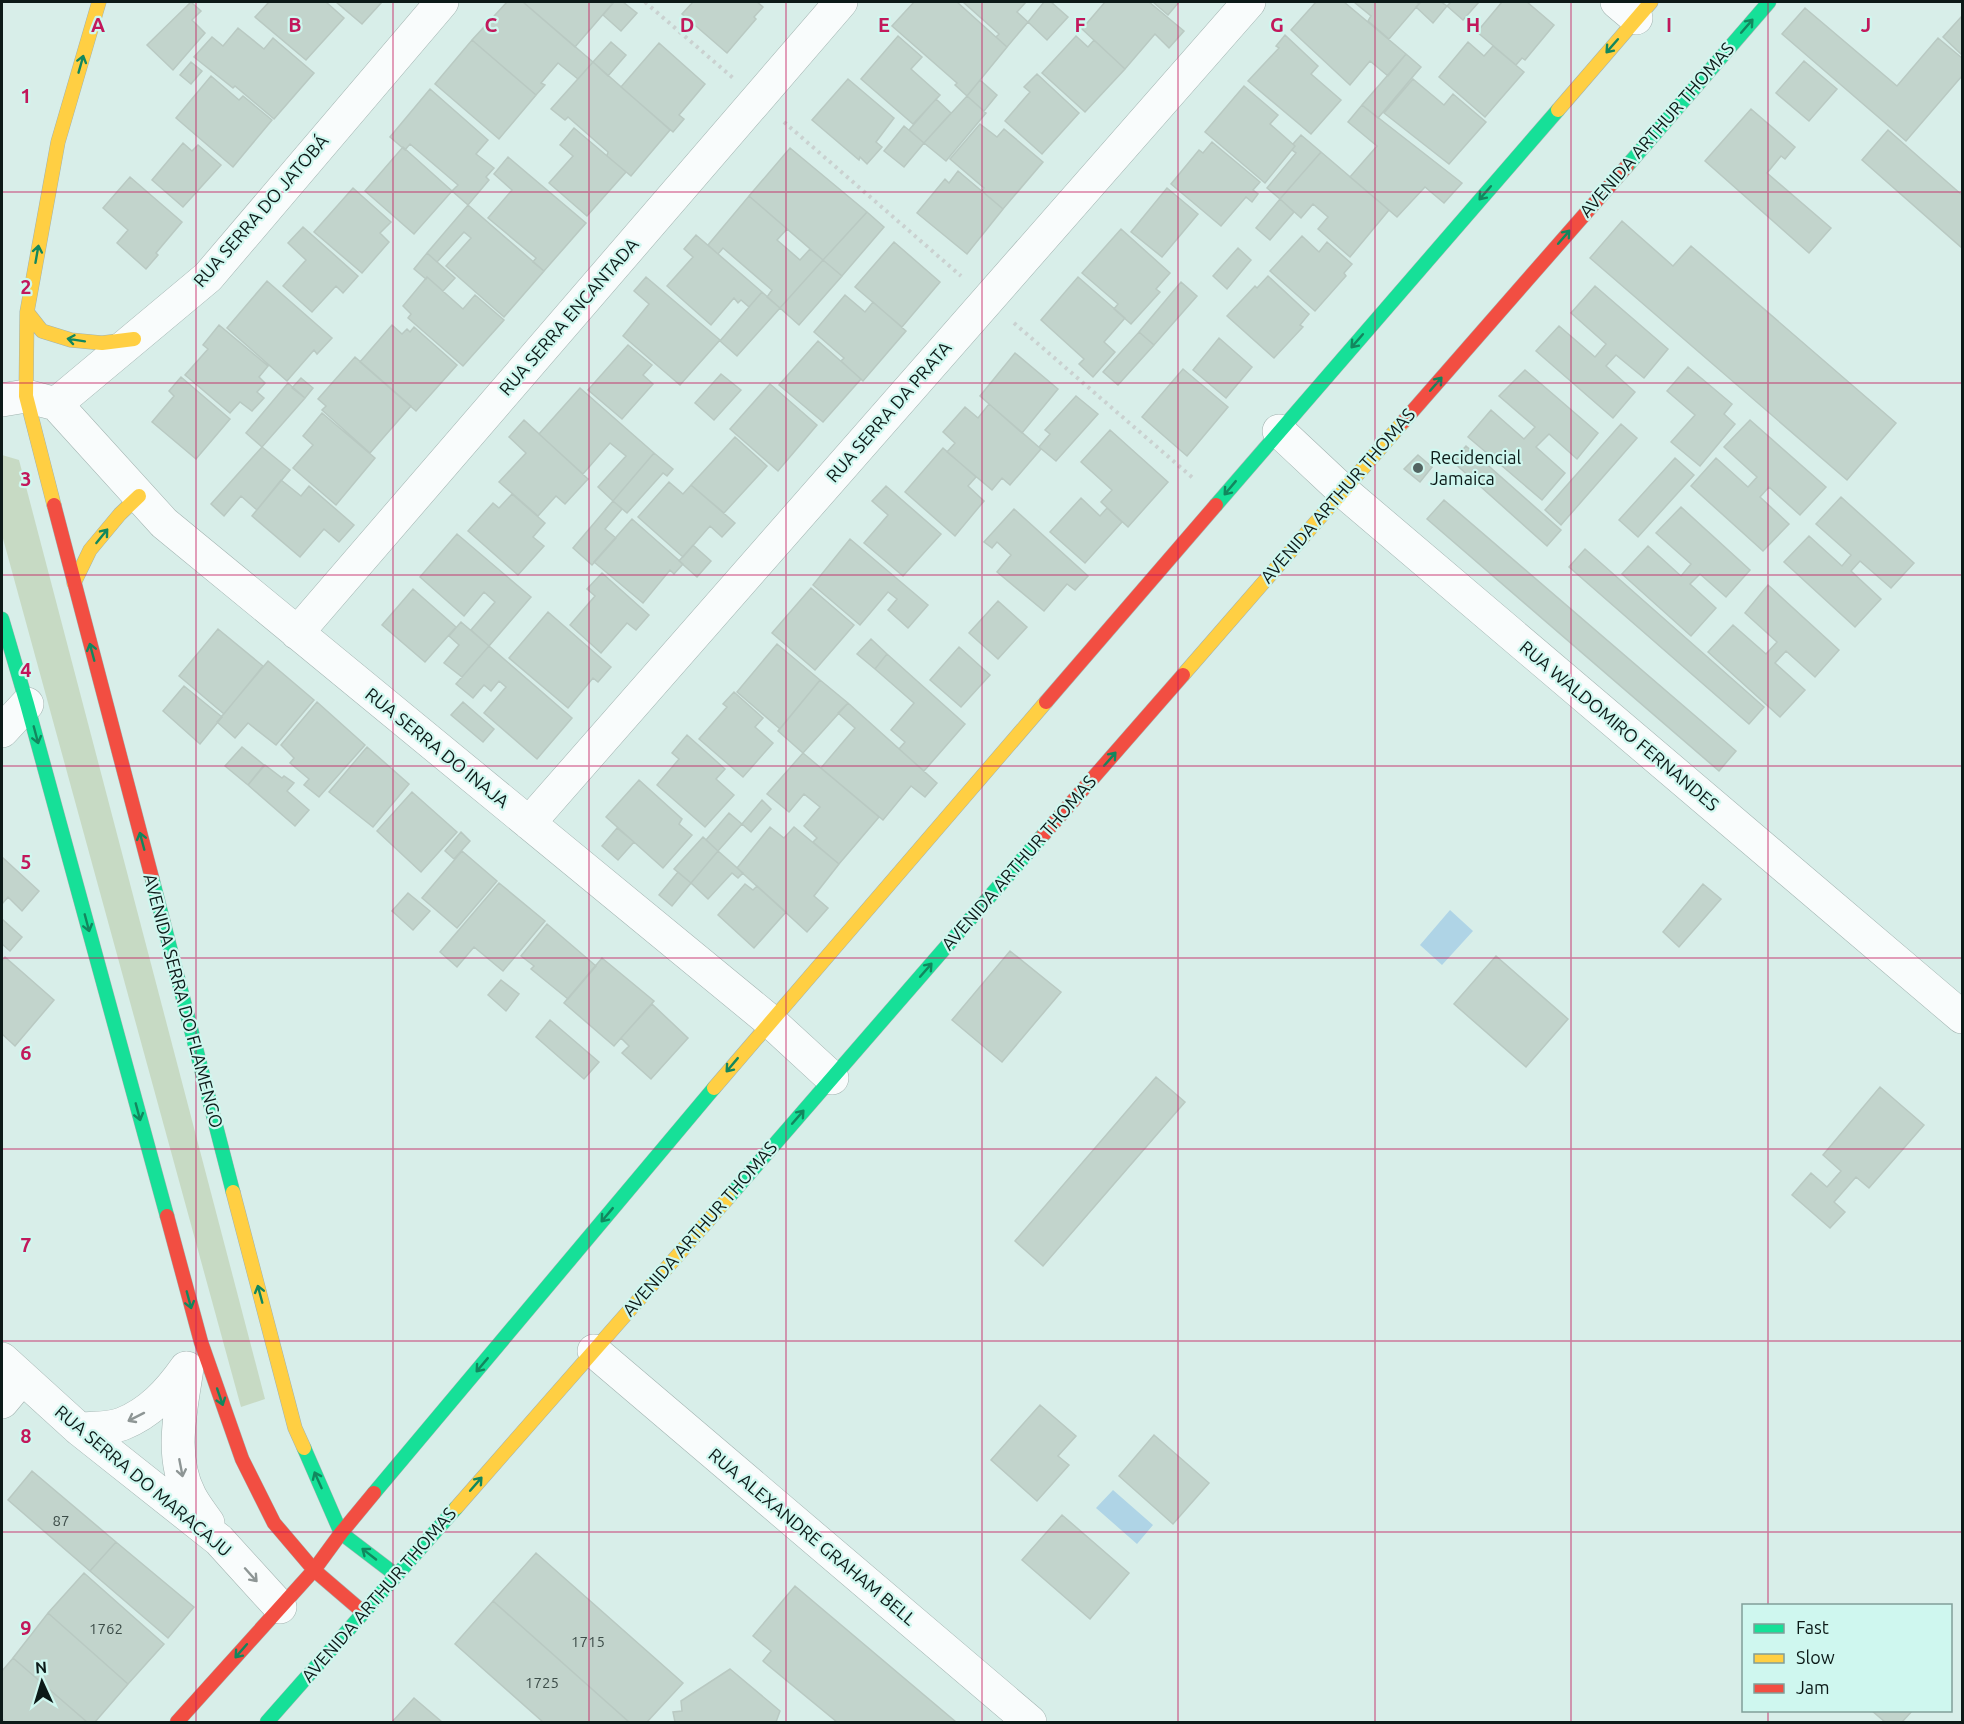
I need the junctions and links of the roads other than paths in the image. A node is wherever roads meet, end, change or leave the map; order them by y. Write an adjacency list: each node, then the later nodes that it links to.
1 (99, 2): 7 (main road, AVENIDA SERRA DO FLAMENGO, one-way to 1)
2 (442, 2): 8 (street, RUA SERRA DO JATOBÁ)
3 (841, 2): 15 (street, RUA SERRA ENCANTADA)
4 (1249, 2): 18 (street, RUA SERRA DA PRATA)
5 (1769, 2): 11 (main road, AVENIDA ARTHUR THOMAS, one-way to 5)
6 (1635, 7): 10 (main road, one-way to 10)
7 (27, 312): 8 (main road, one-way to 7); 9 (main road, AVENIDA SERRA DO FLAMENGO)
8 (134, 339): 9 (street, RUA SERRA DO JATOBÁ)
9 (28, 400): 12 (street, RUA SERRA DO INAJA); 13 (main road, AVENIDA SERRA DO FLAMENGO)
10 (1279, 431): 11 (street, RUA WALDOMIRO FERNANDES); 20 (main road, one-way to 20)
11 (1342, 491): 19 (street, RUA WALDOMIRO FERNANDES); 21 (main road, AVENIDA ARTHUR THOMAS, one-way to 11)
12 (139, 496): 13 (main road, one-way to 12); 15 (street, RUA SERRA DO INAJA)
13 (74, 583): 27 (main road, AVENIDA SERRA DO FLAMENGO, one-way to 13)
14 (2, 619): 16 (main road)
15 (297, 633): 18 (street, RUA SERRA DO INAJA)
16 (27, 704): 17 (street); 23 (main road, one-way to 23)
17 (2, 731)
18 (529, 823): 20 (street, RUA SERRA DO INAJA)
19 (1962, 1017)
20 (770, 1021): 21 (street, RUA SERRA DO INAJA); 27 (main road, one-way to 27)
21 (832, 1078): 22 (main road, AVENIDA ARTHUR THOMAS, one-way to 21)
22 (594, 1352): 30 (main road, AVENIDA ARTHUR THOMAS, one-way to 22); 35 (street, RUA ALEXANDRE GRAHAM BELL)
23 (194, 1355): 26 (street, one-way to 26); 28 (street, one-way to 28); 29 (main road, one-way to 29)
24 (12, 1368): 25 (street); 26 (street, RUA SERRA DO MARACAJU)
25 (2, 1402)
26 (79, 1429): 28 (street, RUA SERRA DO MARACAJU)
27 (341, 1533): 29 (main road); 30 (main road, AVENIDA SERRA DO FLAMENGO, one-way to 27)
28 (219, 1540): 31 (street, RUA SERRA DO MARACAJU, one-way to 31)
29 (314, 1570): 31 (main road); 32 (main road)
30 (396, 1575): 32 (main road, AVENIDA ARTHUR THOMAS)
31 (280, 1607): 33 (main road, one-way to 33)
32 (363, 1611): 34 (main road, AVENIDA ARTHUR THOMAS)
33 (177, 1722)
34 (267, 1722)
35 (1030, 1722)

